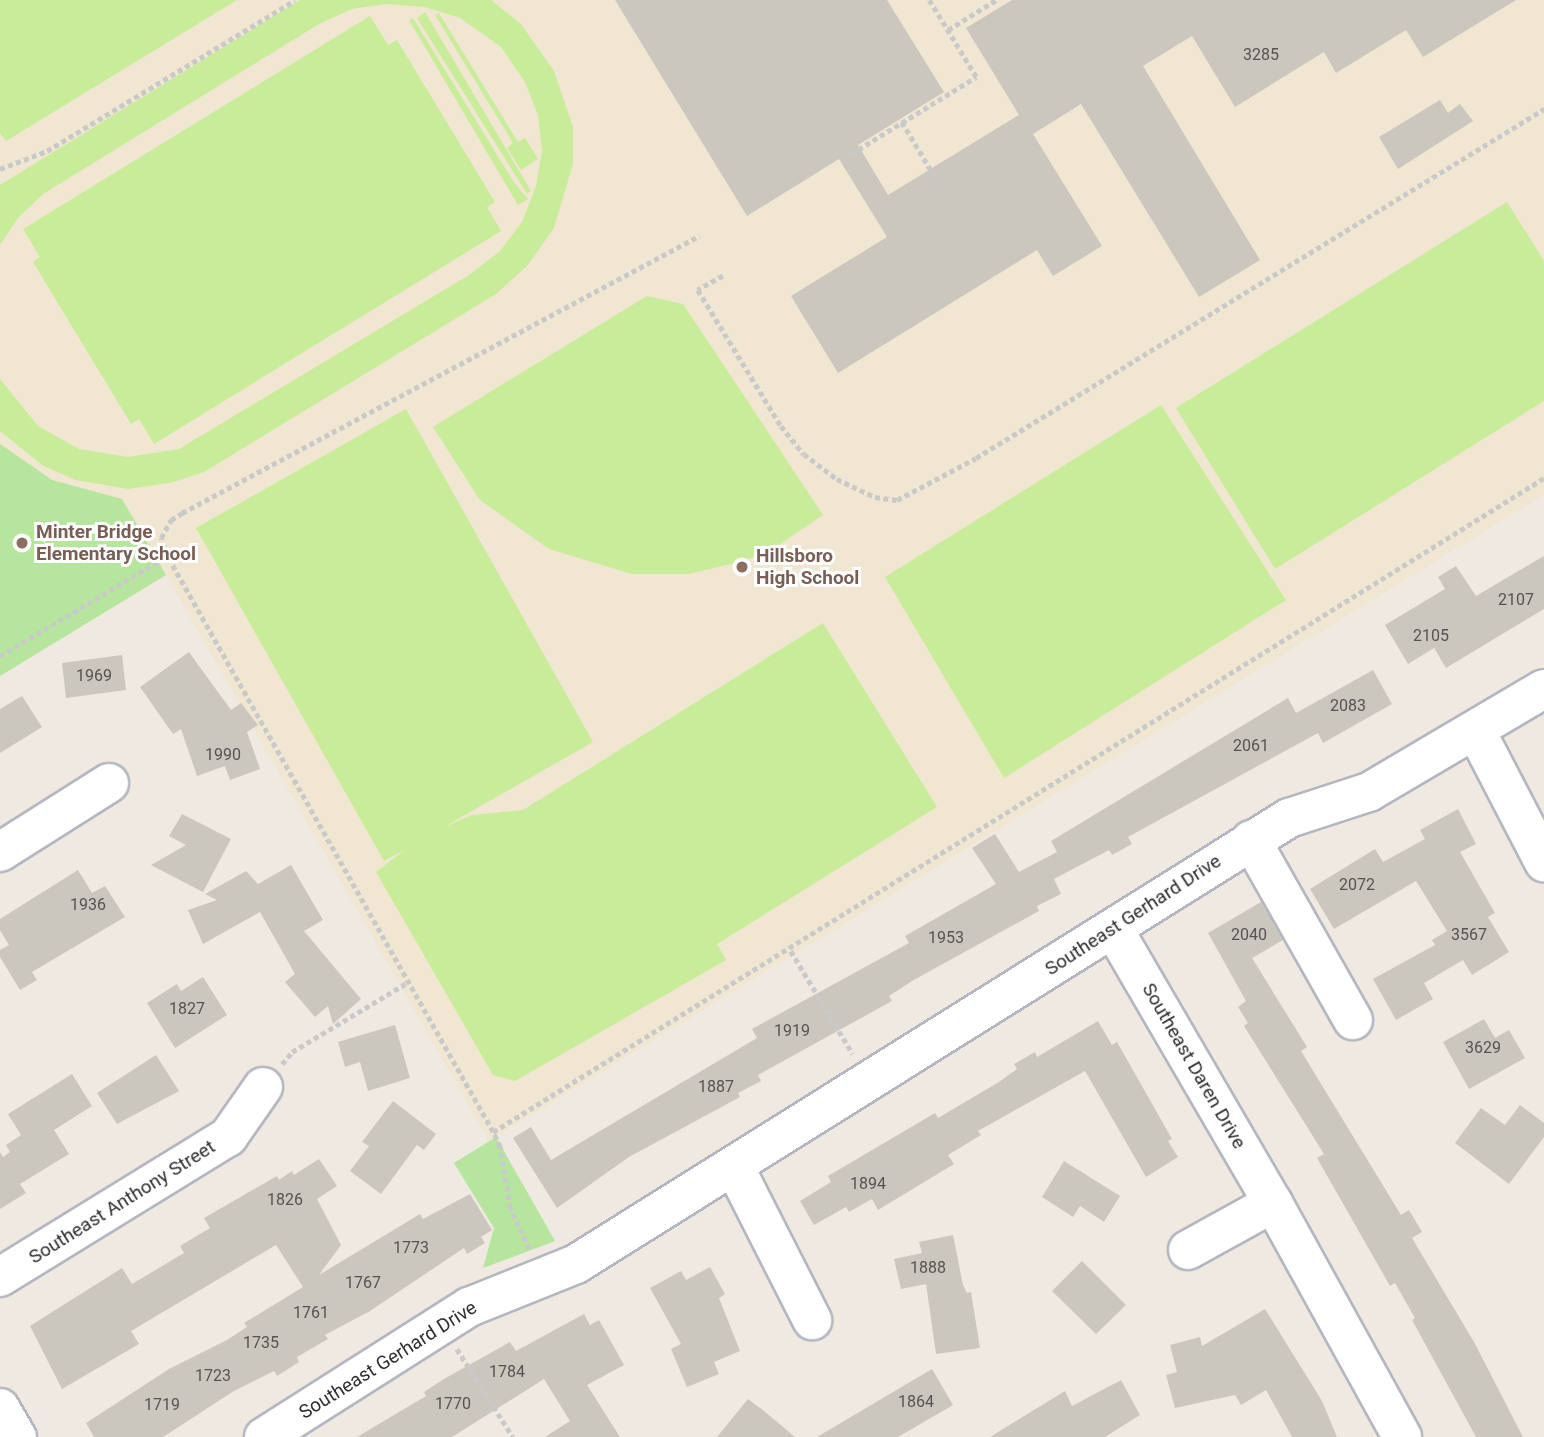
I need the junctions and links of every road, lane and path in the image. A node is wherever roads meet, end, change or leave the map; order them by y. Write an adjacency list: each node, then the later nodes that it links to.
1 (295, 0): 8 (path)
2 (929, 0): 4 (path)
3 (996, 0): 4 (path)
4 (948, 30): 6 (path)
5 (1544, 109): 11 (path)
6 (902, 122): 7 (path); 9 (path)
7 (851, 154)
8 (0, 169)
9 (937, 180)
10 (699, 236): 13 (path)
11 (723, 276)
12 (1544, 478): 22 (path)
13 (167, 556): 14 (path); 23 (path)
14 (0, 656)
15 (1544, 689): 16 (street, Southeast Gerhard Drive)
16 (1476, 731): 18 (street, Southeast Gerhard Drive); 20 (street)
17 (109, 783): 19 (street)
18 (1251, 840): 21 (street, Southeast Gerhard Drive); 24 (street)
19 (0, 852)
20 (1544, 862)
21 (1114, 930): 25 (street, Southeast Gerhard Drive); 29 (street, Southeast Daren Drive)
22 (791, 950): 25 (path); 27 (path)
23 (407, 983): 26 (path); 27 (path)
24 (1353, 1020)
25 (870, 1082): 28 (street, Southeast Gerhard Drive)
26 (263, 1087): 31 (street, Southeast Anthony Street)
27 (493, 1132): 32 (path)
28 (734, 1166): 32 (street, Southeast Gerhard Drive); 33 (street)
29 (1273, 1203): 30 (street); 39 (street, Southeast Daren Drive)
30 (1188, 1250)
31 (0, 1277)
32 (544, 1278): 34 (street, Southeast Gerhard Drive)
33 (812, 1320)
34 (441, 1325): 37 (street, Southeast Gerhard Drive); 38 (path)
35 (0, 1408): 36 (street)
36 (17, 1437)
37 (264, 1437)
38 (513, 1437)
39 (1402, 1437)

